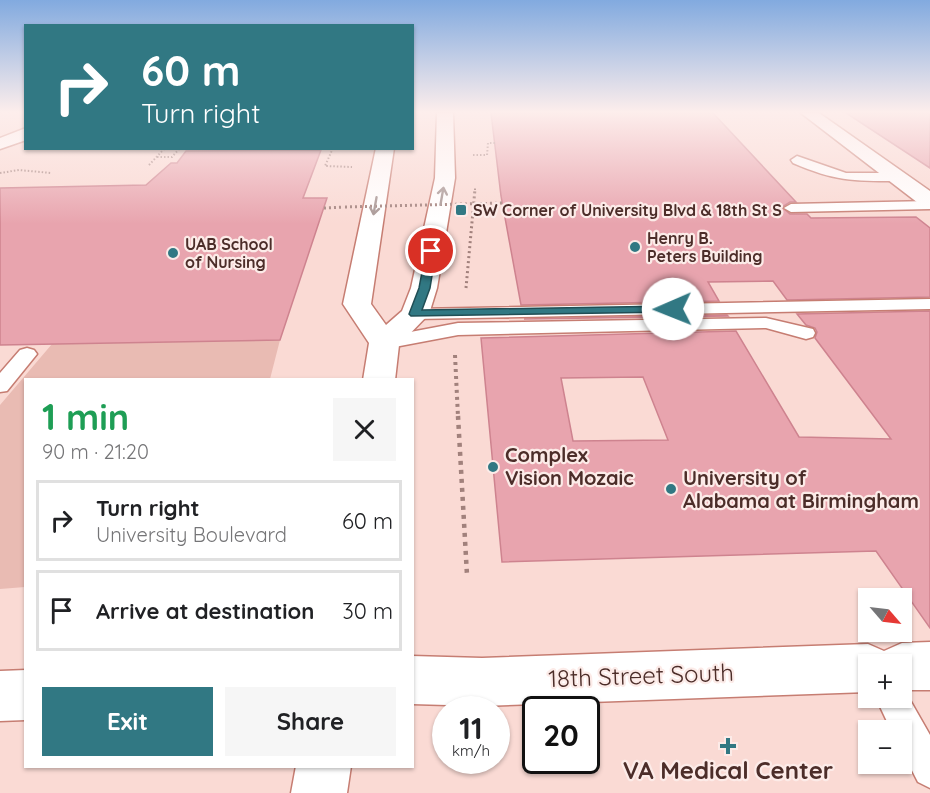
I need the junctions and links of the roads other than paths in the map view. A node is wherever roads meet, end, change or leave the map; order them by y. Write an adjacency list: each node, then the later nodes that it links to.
1 (385, 150): 11 (main road, one-way to 11)
2 (445, 150): 9 (main road, one-way to 2)
3 (860, 150): 5 (main road)
4 (797, 160): 5 (lane)
5 (897, 177): 6 (main road)
6 (930, 203): 7 (lane)
7 (791, 208)
8 (930, 304): 9 (lane)
9 (415, 314): 11 (main road)
10 (806, 333): 11 (lane)
11 (384, 343): 13 (main road)
12 (27, 354): 14 (lane)
13 (379, 378)
14 (0, 386)
15 (930, 666): 16 (main road)
16 (912, 667)
17 (858, 668): 18 (main road, 18th Street South)
18 (414, 680)
19 (24, 695): 20 (main road)
20 (0, 696)
21 (897, 708): 23 (lane)
22 (324, 768): 24 (main road)
23 (930, 770)
24 (320, 793)

